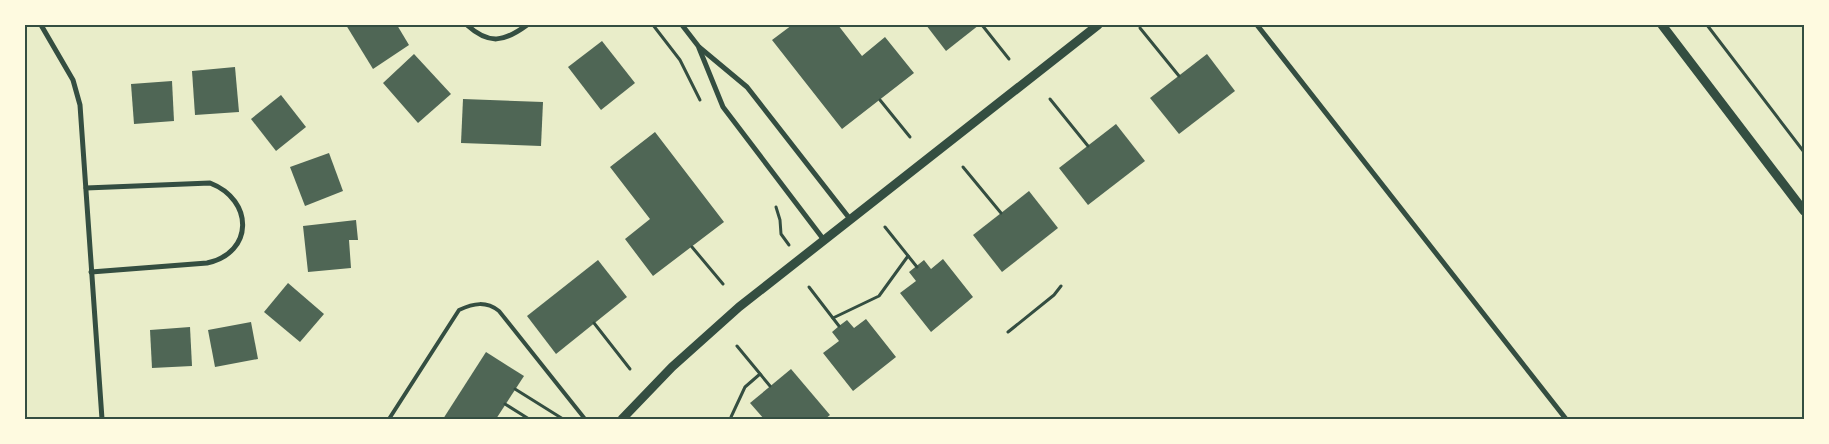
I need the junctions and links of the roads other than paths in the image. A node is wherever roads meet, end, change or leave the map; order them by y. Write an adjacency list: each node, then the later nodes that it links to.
1 (40, 25): 9 (street)
2 (467, 25): 3 (street)
3 (527, 25)
4 (682, 25): 8 (street)
5 (1098, 25): 11 (street)
6 (1257, 25): 18 (street)
7 (1662, 25): 10 (street)
8 (699, 47): 11 (street); 12 (street)
9 (86, 188): 13 (street); 13 (street)
10 (1804, 210)
11 (850, 219): 12 (street)
12 (824, 240): 17 (street)
13 (91, 272): 14 (street)
14 (102, 419)
15 (389, 419): 16 (lane)
16 (585, 419)
17 (622, 419)
18 (1566, 419)

